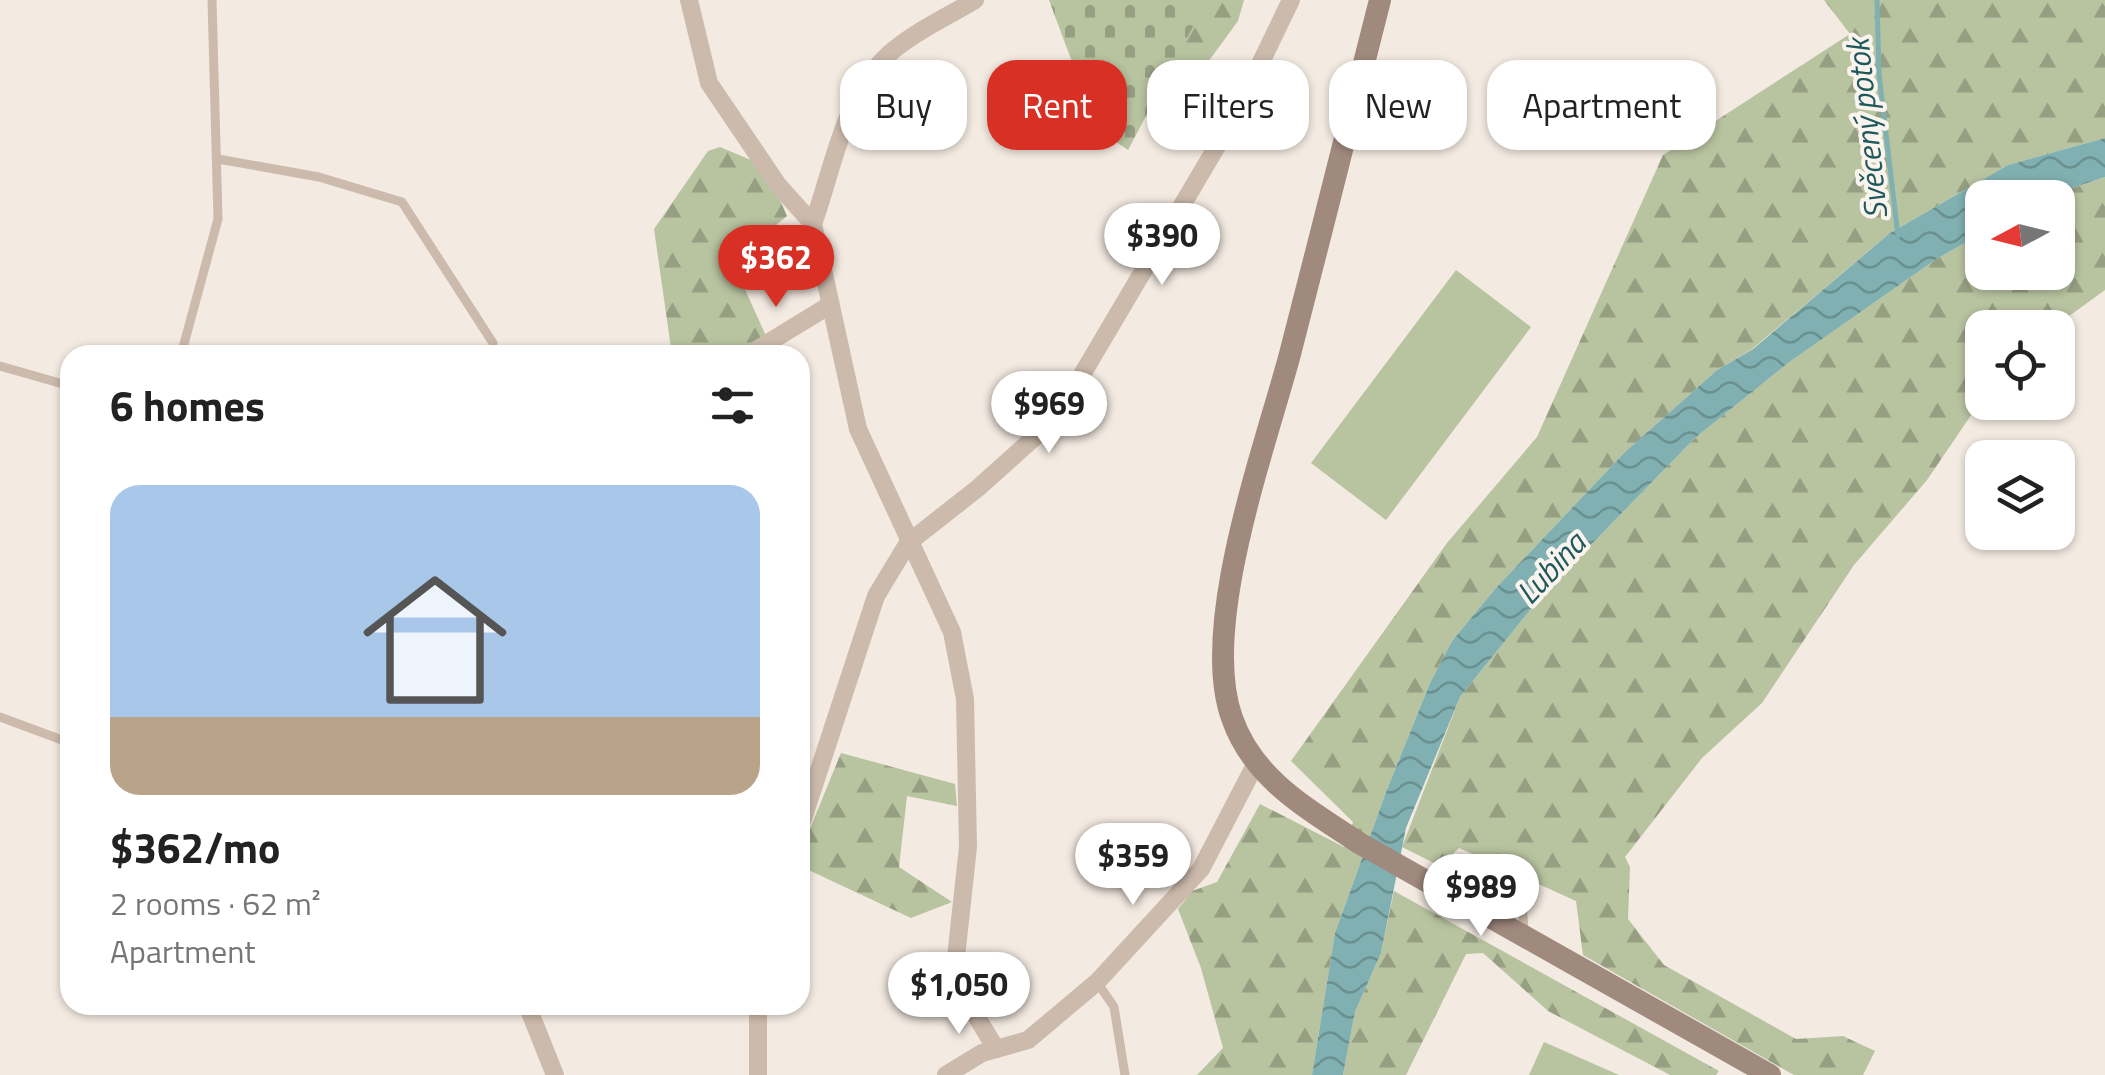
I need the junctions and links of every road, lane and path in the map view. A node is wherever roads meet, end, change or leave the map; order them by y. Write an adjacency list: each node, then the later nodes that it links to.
1 (212, 0): 6 (lane)
2 (689, 0): 7 (street)
3 (975, 0): 7 (street)
4 (1292, 0): 14 (street)
5 (1380, 0): 17 (street)
6 (218, 158): 9 (lane); 10 (lane)
7 (812, 224): 8 (street)
8 (830, 304): 11 (street); 14 (street)
9 (493, 343)
10 (184, 345)
11 (764, 345)
12 (0, 366): 13 (lane)
13 (60, 383)
14 (908, 542): 18 (street); 22 (street)
15 (0, 717): 16 (lane)
16 (60, 739)
17 (1255, 765): 19 (street); 27 (street)
18 (810, 797)
19 (1097, 982): 22 (street); 26 (lane)
20 (531, 1015): 23 (street)
21 (758, 1015): 24 (street)
22 (996, 1049): 25 (street)
23 (555, 1075)
24 (758, 1075)
25 (946, 1075)
26 (1125, 1075)
27 (1770, 1075)

